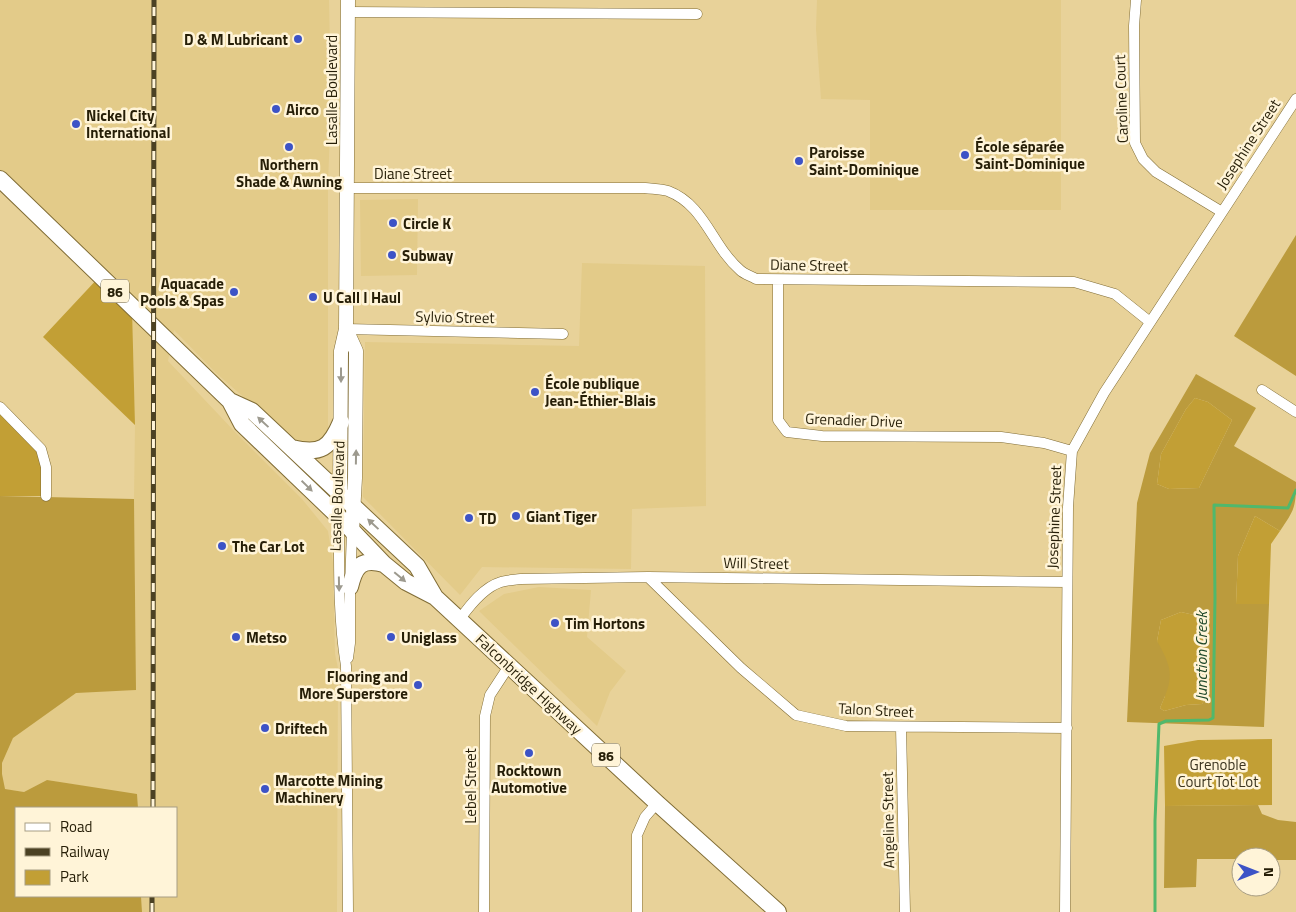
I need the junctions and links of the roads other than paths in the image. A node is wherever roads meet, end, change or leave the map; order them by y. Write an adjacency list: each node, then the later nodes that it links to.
1 (1136, 0): 7 (street, Caroline Court)
2 (348, 6): 3 (street); 6 (main road, Lasalle Boulevard)
3 (697, 14)
4 (1296, 99): 7 (street, Josephine Street)
5 (0, 179): 13 (main road, Falconbridge Highway / 86)
6 (346, 188): 8 (street, Diane Street); 10 (main road, Lasalle Boulevard)
7 (1222, 212): 9 (street, Josephine Street)
8 (778, 281): 9 (street, Diane Street); 19 (street, Grenadier Drive)
9 (1150, 322): 19 (street, Josephine Street)
10 (346, 329): 11 (street, Sylvio Street); 17 (main road, Lasalle Boulevard, one-way to 17); 22 (main road, Lasalle Boulevard, one-way to 10)
11 (563, 334)
12 (1262, 390): 15 (street)
13 (230, 401): 18 (main road, Falconbridge Highway / 86, one-way to 13); 23 (main road, Falconbridge Highway / 86, one-way to 23)
14 (0, 407): 16 (street)
15 (1296, 412)
16 (4, 415): 21 (street)
17 (341, 422): 18 (main road); 20 (main road, Lasalle Boulevard)
18 (292, 448): 20 (main road, Falconbridge Highway / 86)
19 (1072, 452): 27 (street, Josephine Street)
20 (340, 493): 22 (main road, Falconbridge Highway / 86); 23 (main road, Lasalle Boulevard)
21 (46, 496)
22 (354, 506): 24 (main road, Lasalle Boulevard); 29 (main road, Falconbridge Highway / 86, one-way to 22)
23 (339, 518): 24 (main road, Falconbridge Highway / 86); 31 (street, Lasalle Boulevard, one-way to 31)
24 (352, 532): 25 (main road, Falconbridge Highway / 86); 28 (street, Lasalle Boulevard)
25 (384, 564): 28 (main road); 29 (main road, Falconbridge Highway / 86, one-way to 29)
26 (648, 577): 27 (street, Will Street); 30 (street, Will Street); 33 (street, Talon Street)
27 (1067, 582): 34 (street, Josephine Street)
28 (350, 587): 31 (street, Lasalle Boulevard)
29 (435, 597): 30 (main road, Falconbridge Highway / 86)
30 (460, 619): 32 (main road, Falconbridge Highway / 86)
31 (346, 666): 36 (street, Lasalle Boulevard)
32 (509, 666): 35 (main road, Falconbridge Highway / 86); 37 (street, Lebel Street)
33 (901, 727): 34 (street, Talon Street); 40 (street, Angeline Street)
34 (1067, 728): 41 (street, Josephine Street)
35 (657, 803): 38 (street); 39 (main road, Falconbridge Highway / 86)
36 (348, 912)
37 (484, 912)
38 (637, 912)
39 (778, 912)
40 (905, 912)
41 (1065, 912)

